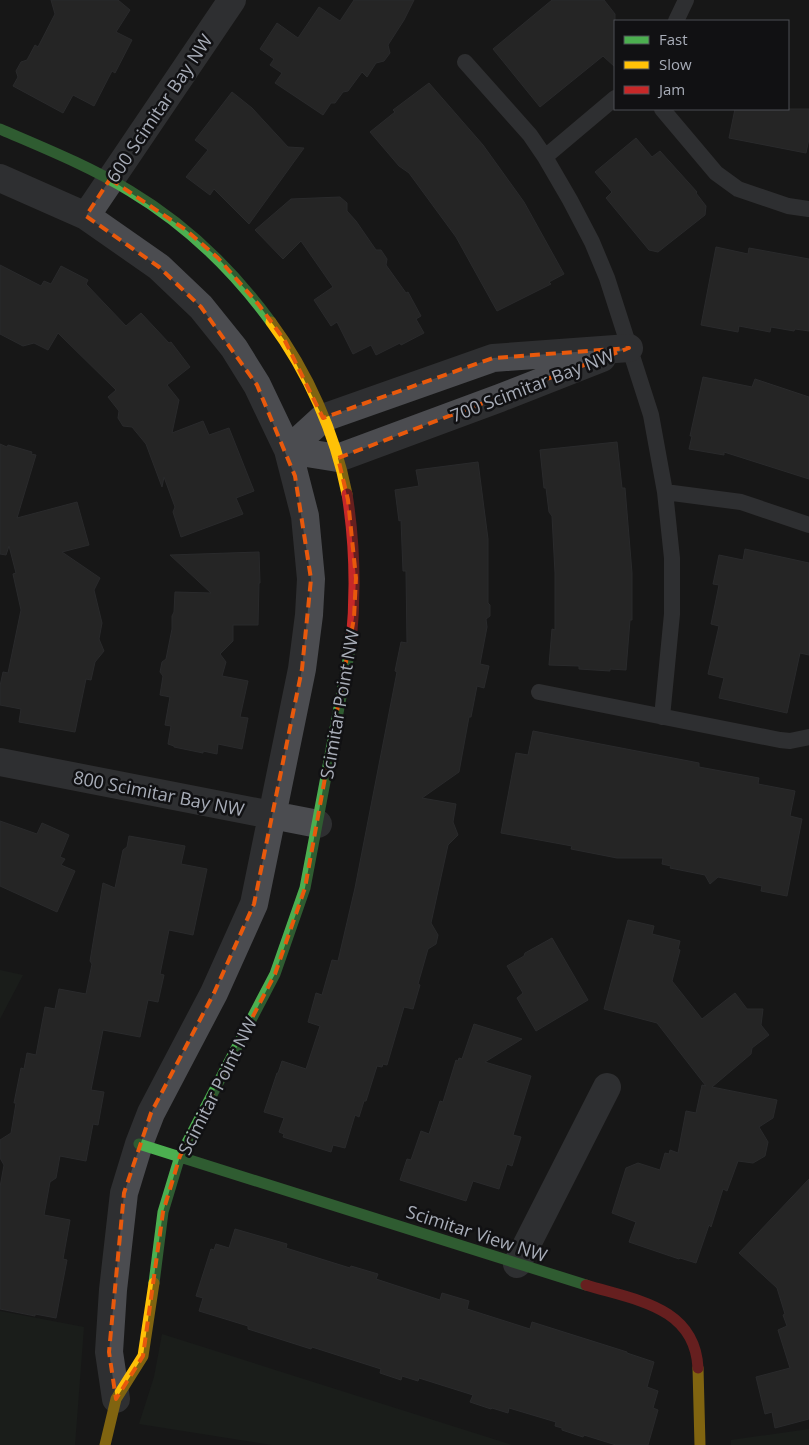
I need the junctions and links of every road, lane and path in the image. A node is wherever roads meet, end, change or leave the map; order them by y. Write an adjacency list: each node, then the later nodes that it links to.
1 (232, 0): 10 (street, 600 Scimitar Bay NW)
2 (686, 0): 3 (lane)
3 (676, 20)
4 (465, 62): 8 (lane)
5 (614, 99): 8 (lane)
6 (663, 110): 11 (lane)
7 (0, 129): 10 (street, Scimitar Point NW)
8 (545, 156): 13 (lane)
9 (0, 178): 12 (street, Scimitar Point NW)
10 (110, 180): 12 (street, 600 Scimitar Bay NW); 14 (street, Scimitar Point NW)
11 (809, 210)
12 (86, 216): 15 (street, Scimitar Point NW)
13 (629, 348): 14 (street, 700 Scimitar Bay NW); 16 (street, 700 Scimitar Bay NW); 17 (lane)
14 (323, 418): 15 (street, 700 Scimitar Bay NW); 16 (street, Scimitar Point NW)
15 (288, 450): 16 (street, 700 Scimitar Bay NW); 23 (street, Scimitar Point NW)
16 (338, 458): 24 (street, Scimitar Point NW)
17 (666, 492): 18 (lane); 20 (lane)
18 (809, 525)
19 (539, 692): 20 (lane)
20 (662, 717): 21 (lane)
21 (809, 737)
22 (0, 762): 23 (street, 800 Scimitar Bay NW)
23 (273, 815): 24 (street, 800 Scimitar Bay NW); 26 (street, Scimitar Point NW)
24 (318, 824): 27 (street, Scimitar Point NW)
25 (607, 1087): 28 (street)
26 (139, 1144): 27 (street, Scimitar View NW); 29 (street, Scimitar Point NW)
27 (180, 1156): 28 (street, Scimitar View NW); 29 (street, Scimitar Point NW)
28 (517, 1264): 31 (street, Scimitar View NW)
29 (116, 1399): 30 (street, Scimitar Point NW)
30 (105, 1445)
31 (700, 1445)

